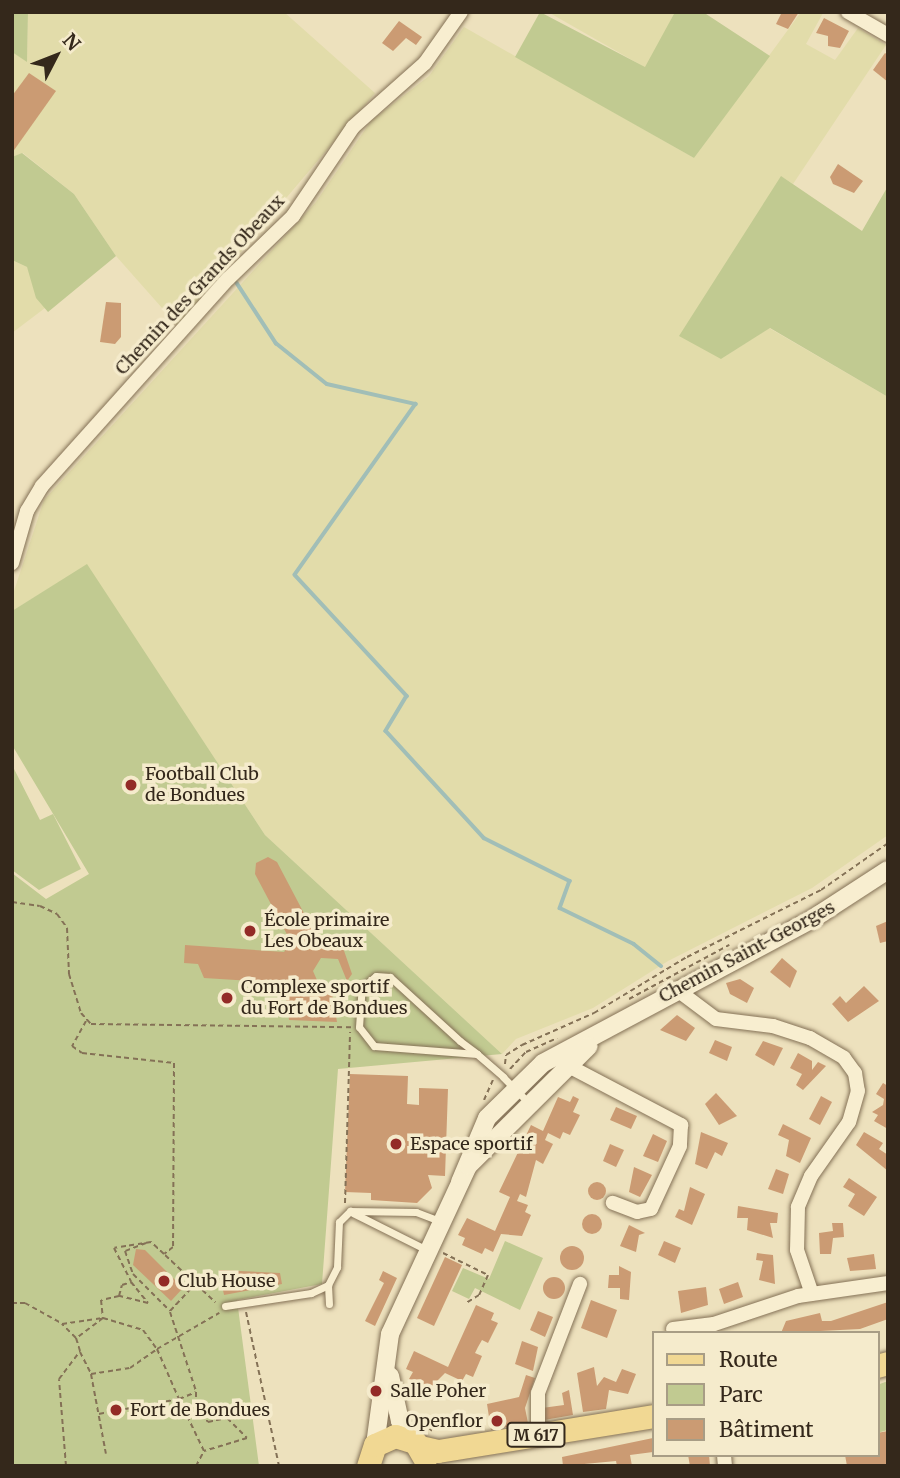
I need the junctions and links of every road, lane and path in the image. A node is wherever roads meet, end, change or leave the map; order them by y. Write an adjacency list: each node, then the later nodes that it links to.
1 (461, 12): 4 (street, Chemin des Grands Obeaux)
2 (848, 12): 3 (street)
3 (888, 35)
4 (12, 563)
5 (12, 824): 6 (path)
6 (12, 846)
7 (888, 870): 10 (street, Chemin Saint-Georges)
8 (12, 902): 12 (path)
9 (732, 944): 11 (path)
10 (676, 989): 16 (street, Chemin Saint-Georges); 32 (street)
11 (613, 1010)
12 (87, 1020): 13 (path); 26 (path)
13 (355, 1027): 15 (lane); 15 (lane); 22 (path)
14 (563, 1035): 17 (path)
15 (477, 1054): 17 (lane)
16 (560, 1061): 17 (street, Chemin Saint-Georges); 18 (street, Chemin Saint-Georges); 21 (street)
17 (509, 1083): 18 (lane); 19 (path); 20 (street, Chemin Saint-Georges)
18 (529, 1103): 20 (street, Chemin Saint-Georges)
19 (486, 1107)
20 (460, 1182): 23 (street, Chemin Saint-Georges)
21 (613, 1203)
22 (349, 1211): 23 (lane); 25 (lane); 31 (lane)
23 (442, 1222): 25 (street, Chemin Saint-Georges)
24 (151, 1241): 26 (path); 27 (path); 39 (path)
25 (430, 1247): 35 (path); 43 (street, Chemin Saint-Georges)
26 (164, 1254): 29 (path)
27 (131, 1282): 33 (path); 33 (path)
28 (888, 1283): 32 (street)
29 (195, 1284): 38 (path); 39 (path)
30 (580, 1284): 55 (street)
31 (328, 1285): 36 (lane); 37 (lane)
32 (812, 1294): 42 (street)
33 (119, 1296): 40 (path)
34 (12, 1303): 41 (path)
35 (466, 1303)
36 (244, 1304): 38 (lane); 63 (path)
37 (329, 1304)
38 (225, 1306): 45 (path)
39 (170, 1311): 45 (path)
40 (103, 1318): 41 (path); 44 (path); 46 (path)
41 (62, 1324): 44 (path)
42 (673, 1329)
43 (390, 1334): 51 (street, Chemin Saint-Georges); 58 (street, Chemin Saint-Georges)
44 (76, 1338): 47 (path)
45 (178, 1338): 46 (path); 49 (path)
46 (158, 1349): 48 (path); 50 (path)
47 (80, 1351): 48 (path); 61 (path)
48 (91, 1374): 52 (path)
49 (196, 1392): 50 (path); 56 (path)
50 (179, 1399): 52 (path); 56 (path)
51 (398, 1413): 57 (street, Chemin Saint-Georges); 60 (path)
52 (99, 1414): 59 (path)
53 (652, 1416): 55 (main road, M 617)
54 (652, 1422): 60 (main road, M 617)
55 (538, 1435): 60 (main road, M 617)
56 (204, 1451): 62 (path)
57 (419, 1451): 58 (main road); 60 (main road, M 617)
58 (372, 1453): 64 (main road)
59 (106, 1454)
60 (443, 1457)
61 (66, 1466)
62 (196, 1466)
63 (279, 1466)
64 (353, 1466)

